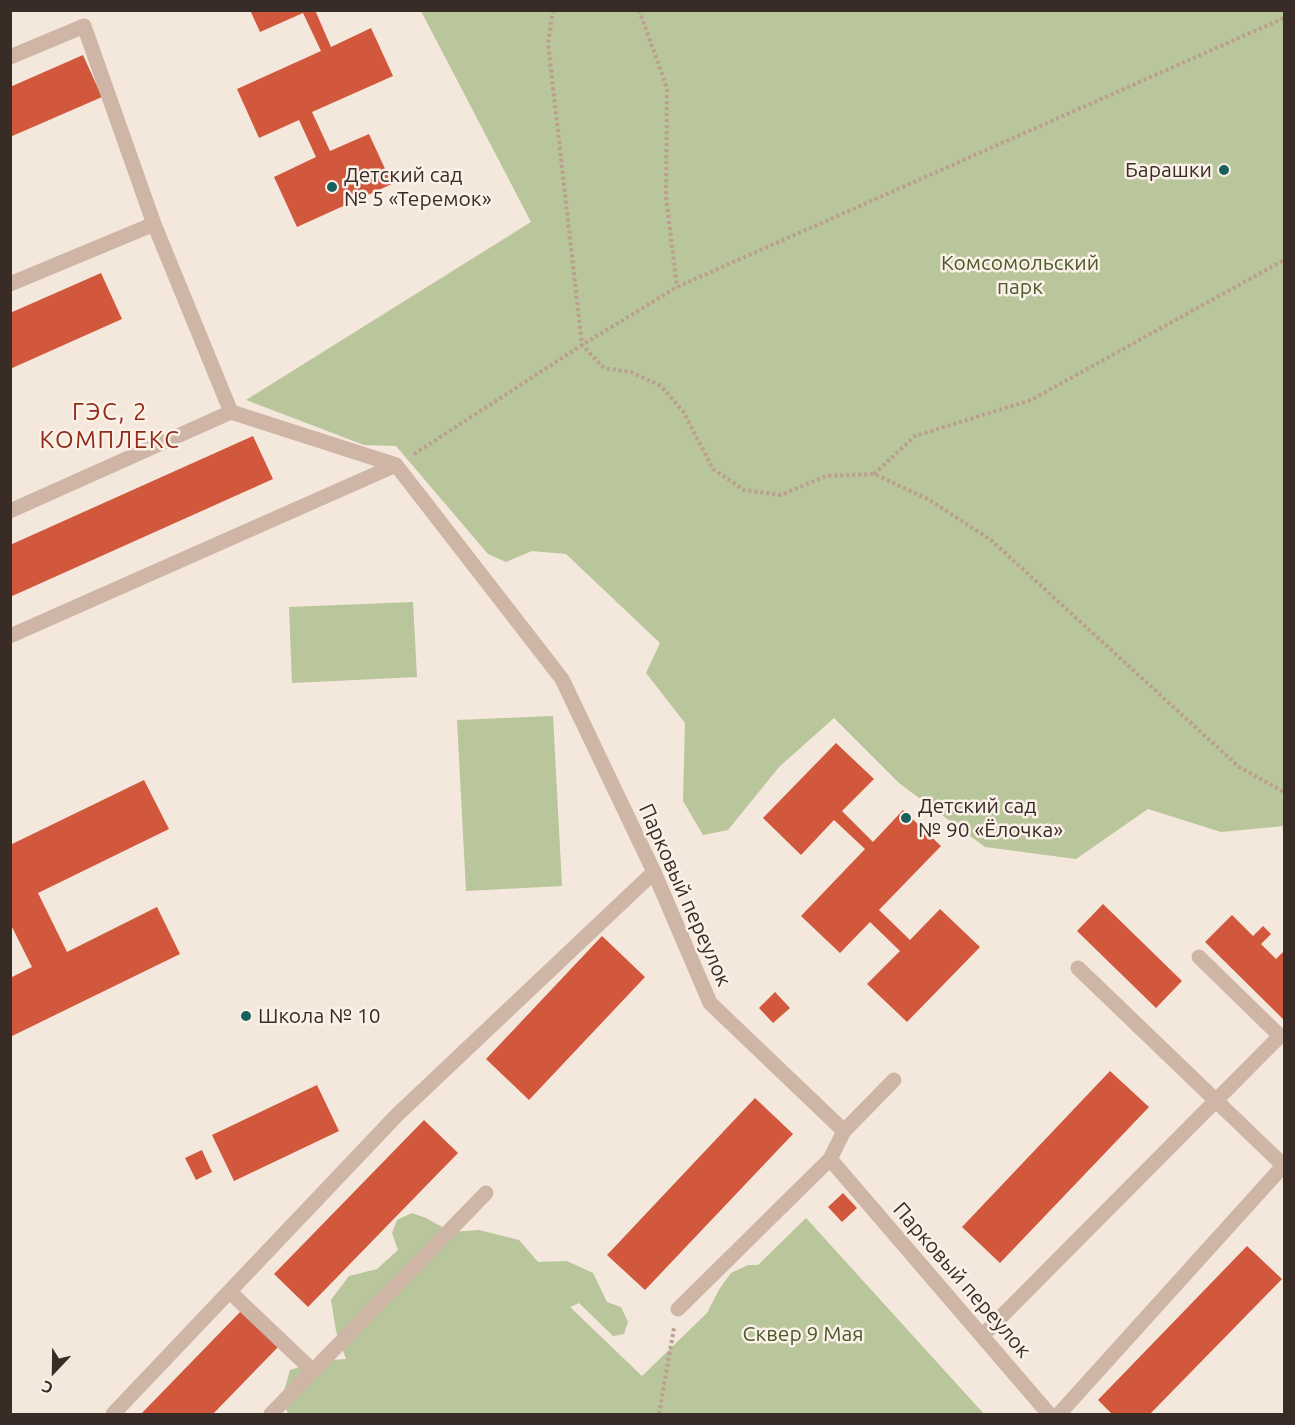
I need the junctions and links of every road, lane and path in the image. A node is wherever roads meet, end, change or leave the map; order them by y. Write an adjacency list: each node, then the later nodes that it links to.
1 (553, 10): 9 (path)
2 (639, 10): 8 (path)
3 (1284, 18): 8 (path)
4 (10, 57): 5 (lane)
5 (154, 224): 7 (lane); 10 (lane)
6 (1284, 260): 12 (path)
7 (10, 284)
8 (677, 287): 9 (path)
9 (582, 345): 11 (path); 12 (path)
10 (231, 412): 11 (lane); 13 (lane)
11 (396, 465): 14 (lane); 16 (lane, Парковый переулок)
12 (874, 474): 15 (path)
13 (10, 511)
14 (10, 636)
15 (1284, 792)
16 (654, 872): 21 (lane, Парковый переулок); 25 (lane)
17 (1198, 957): 20 (lane)
18 (1078, 968): 20 (lane)
19 (894, 1080): 21 (lane)
20 (1217, 1101): 23 (lane); 27 (lane)
21 (844, 1131): 22 (lane)
22 (830, 1159): 26 (lane); 27 (lane, Парковый переулок)
23 (1284, 1165): 33 (lane)
24 (486, 1193): 28 (lane)
25 (230, 1292): 28 (lane); 29 (lane)
26 (678, 1309): 31 (path)
27 (982, 1335): 32 (lane, Парковый переулок)
28 (313, 1371): 30 (lane)
29 (114, 1414)
30 (271, 1414)
31 (659, 1414)
32 (1049, 1414)
33 (1059, 1414)

